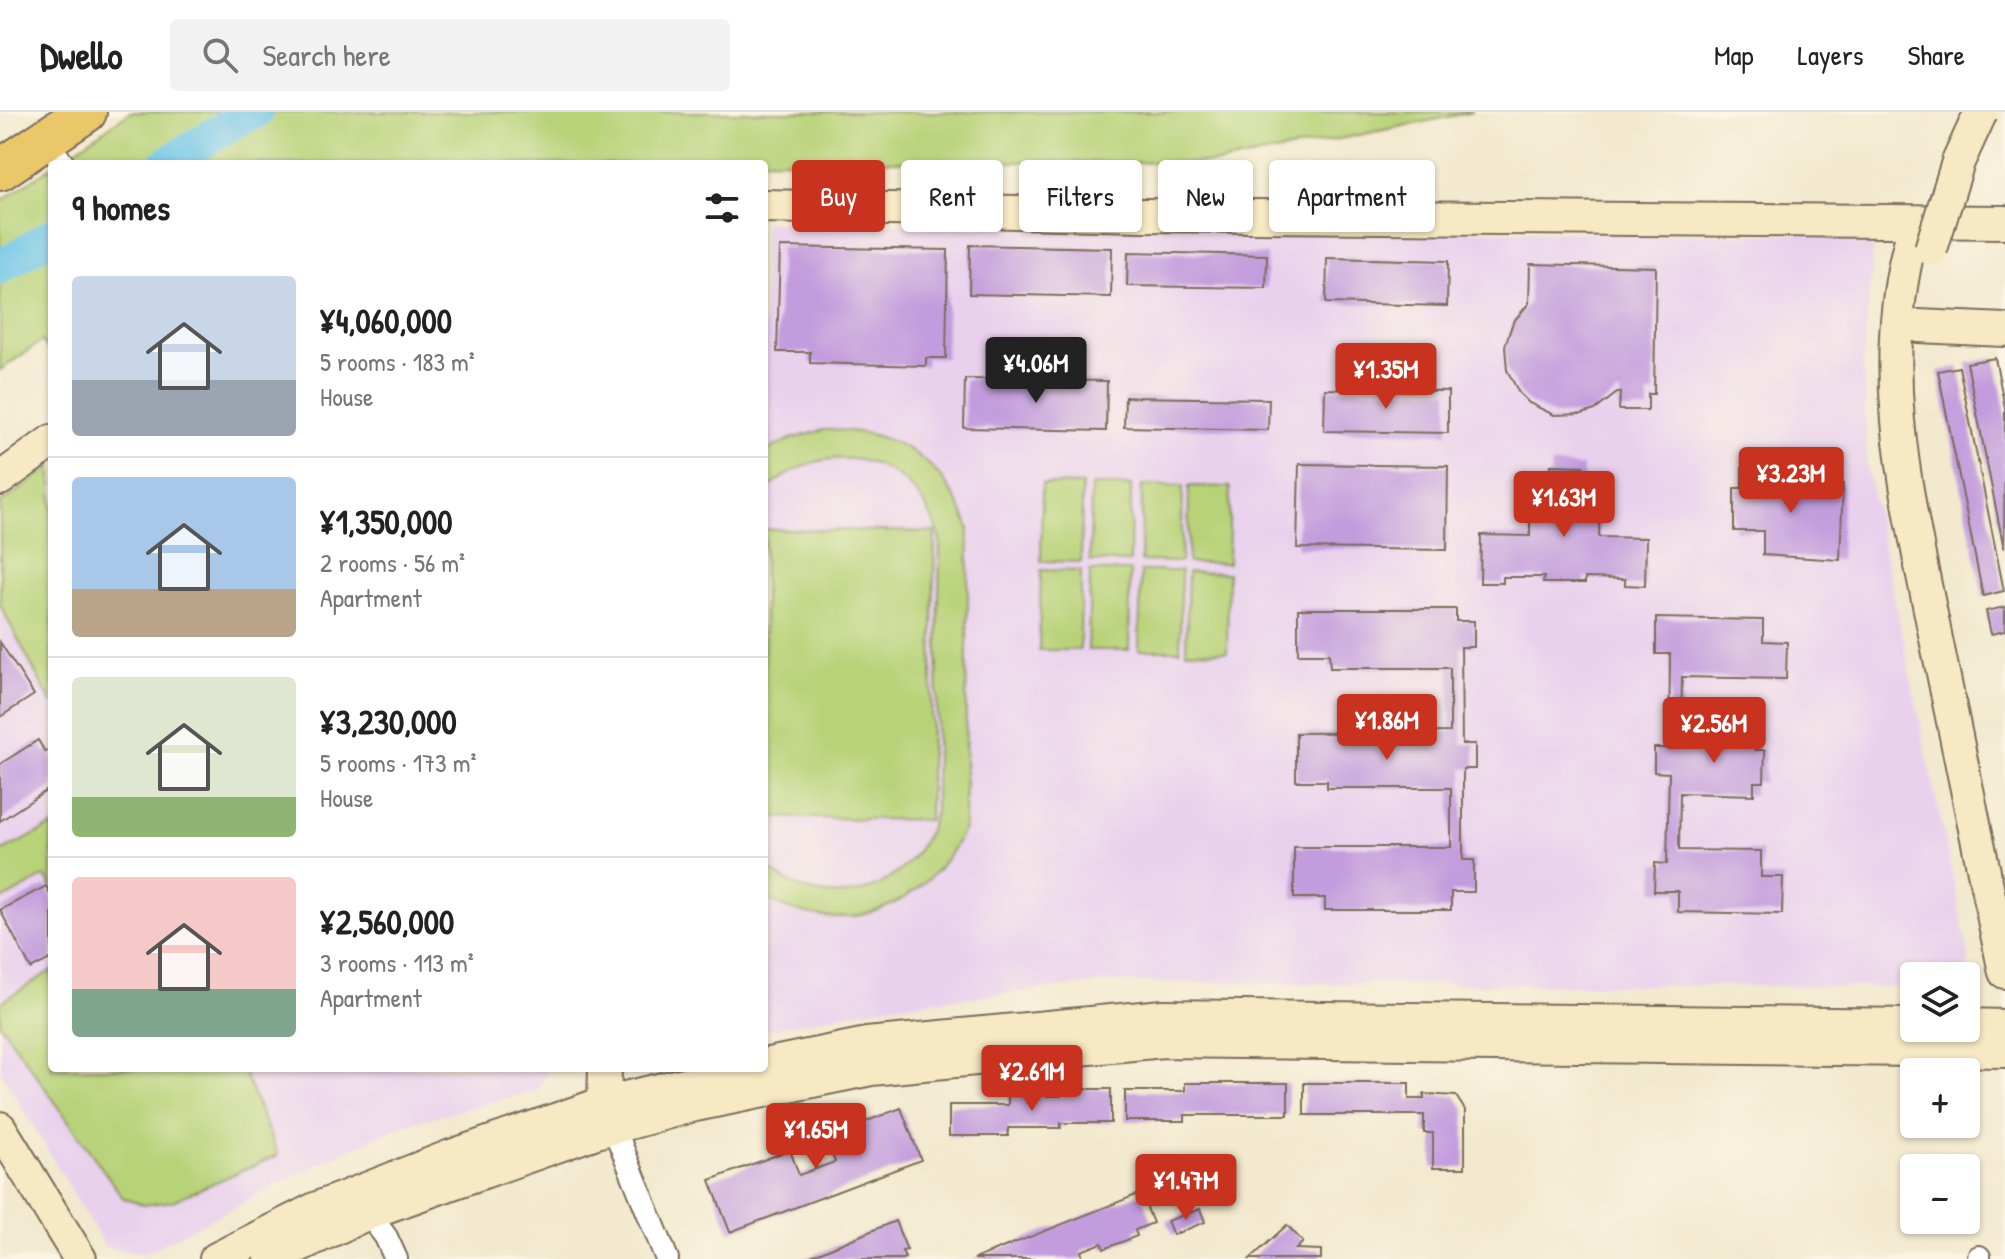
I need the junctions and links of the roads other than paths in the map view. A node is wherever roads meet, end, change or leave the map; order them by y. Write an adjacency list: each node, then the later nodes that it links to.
1 (86, 112): 4 (highway)
2 (1959, 112): 8 (street)
3 (1981, 112): 8 (street, bridge)
4 (56, 155): 5 (highway)
5 (0, 170)
6 (768, 206): 7 (street)
7 (2005, 222)
8 (1920, 246): 9 (street); 14 (street)
9 (1918, 326): 10 (street); 13 (street)
10 (2005, 330)
11 (48, 444): 12 (street)
12 (0, 479)
13 (2005, 864)
14 (2005, 972)
15 (1900, 1025): 19 (street)
16 (1980, 1025): 17 (street)
17 (2005, 1026)
18 (2005, 1051): 22 (street)
19 (768, 1064)
20 (605, 1072): 22 (street)
21 (739, 1072): 22 (street)
22 (609, 1115): 24 (street); 26 (street); 29 (street)
23 (0, 1128): 25 (street)
24 (368, 1213): 27 (street); 28 (street)
25 (80, 1259)
26 (216, 1259)
27 (271, 1259)
28 (396, 1259)
29 (667, 1259)

